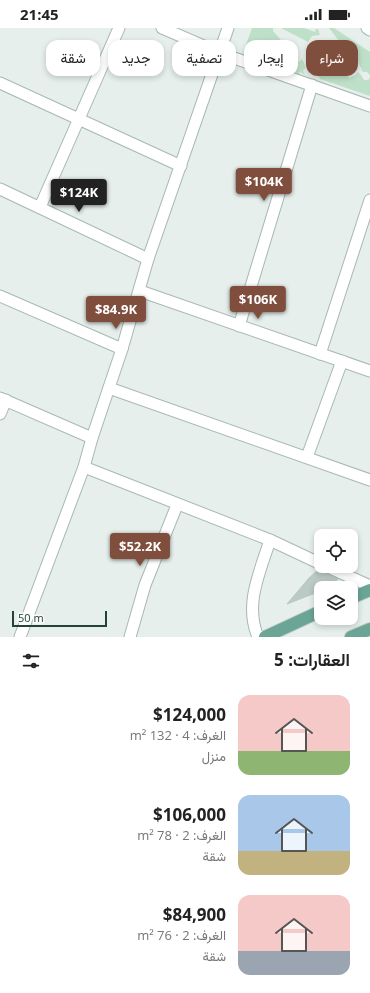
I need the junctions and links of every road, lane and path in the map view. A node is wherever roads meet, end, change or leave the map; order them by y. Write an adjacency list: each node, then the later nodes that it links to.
1 (119, 28): 13 (street)
2 (162, 28): 6 (street)
3 (228, 28): 7 (street)
4 (367, 28): 5 (street)
5 (370, 30)
6 (190, 40)
7 (224, 40)
8 (236, 59): 11 (street)
9 (212, 76): 14 (street)
10 (0, 83): 13 (street)
11 (312, 85): 12 (street); 21 (street)
12 (370, 106)
13 (78, 119): 14 (street); 17 (street)
14 (181, 166): 18 (street)
15 (0, 189): 17 (street)
16 (370, 200): 23 (street)
17 (40, 207): 18 (street)
18 (148, 259): 19 (street)
19 (140, 291): 21 (street); 22 (street)
20 (0, 296): 22 (street)
21 (239, 326): 23 (street)
22 (122, 349): 26 (street)
23 (320, 354): 24 (street)
24 (342, 361): 25 (street); 30 (street)
25 (370, 371)
26 (109, 388): 29 (street); 30 (street)
27 (3, 399): 28 (street); 29 (street)
28 (0, 414)
29 (92, 438): 31 (street)
30 (307, 457): 32 (street)
31 (84, 467): 33 (street); 42 (street)
32 (370, 480)
33 (177, 505): 34 (street); 43 (street)
34 (270, 540): 35 (street); 44 (street)
35 (314, 561)
36 (341, 573): 37 (street)
37 (370, 586)
38 (370, 590): 39 (main road)
39 (358, 595)
40 (314, 614): 45 (main road)
41 (370, 629): 46 (main road)
42 (20, 637)
43 (130, 637)
44 (258, 637)
45 (265, 637)
46 (351, 637)

